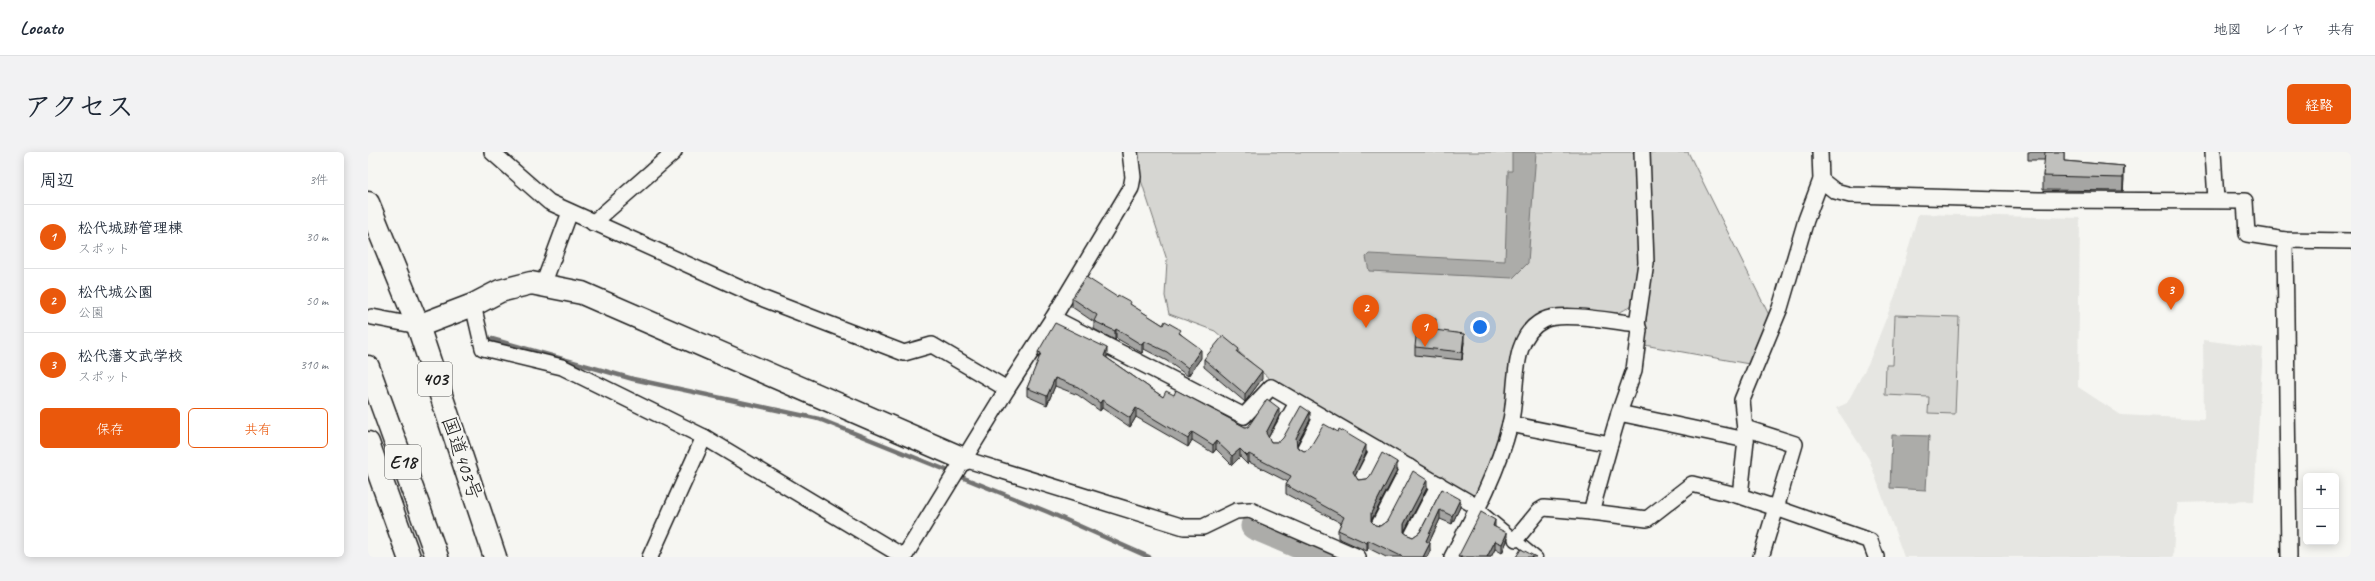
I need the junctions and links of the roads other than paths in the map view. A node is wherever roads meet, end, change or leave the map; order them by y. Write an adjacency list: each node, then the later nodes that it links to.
1 (492, 152): 10 (street)
2 (674, 152): 11 (street)
3 (1130, 152): 17 (street)
4 (1642, 152): 18 (street)
5 (1820, 152): 7 (street)
6 (2213, 152): 8 (street)
7 (1821, 180): 8 (street); 26 (street)
8 (2216, 200): 12 (street)
9 (368, 203): 19 (main road, 国道403号 / 403)
10 (570, 212): 11 (street); 14 (street)
11 (593, 223): 21 (street)
12 (2285, 240): 13 (street); 53 (street)
13 (2351, 241)
14 (543, 285): 15 (main road); 33 (main road)
15 (473, 305): 19 (main road); 27 (street)
16 (372, 317): 19 (street)
17 (1053, 318): 21 (street); 22 (street)
18 (1637, 324): 23 (street); 25 (street)
19 (418, 326): 46 (main road, 国道403号 / 403)
20 (368, 367): 45 (main road, E18)
21 (1007, 389): 33 (street)
22 (1297, 403): 24 (street); 28 (street)
23 (1619, 413): 26 (street); 30 (street)
24 (1321, 418): 31 (street); 32 (street)
25 (1510, 424): 30 (street); 38 (street)
26 (1746, 434): 37 (street); 39 (street)
27 (704, 437): 33 (street); 47 (street)
28 (1275, 442)
29 (368, 443): 44 (main road, E18)
30 (1610, 444): 40 (street)
31 (1378, 449): 34 (street); 35 (street)
32 (1304, 450)
33 (964, 459): 48 (street)
34 (1409, 467): 36 (street); 41 (street)
35 (1362, 480)
36 (1439, 484): 38 (street); 42 (street)
37 (1740, 496): 39 (street); 40 (street)
38 (1479, 508): 43 (lane); 49 (street)
39 (1776, 508): 51 (street); 52 (street)
40 (1591, 512): 43 (street)
41 (1379, 525)
42 (1412, 536)
43 (1516, 539): 50 (lane)
44 (409, 557)
45 (437, 557)
46 (495, 557)
47 (650, 557)
48 (1358, 557)
49 (1452, 557)
50 (1538, 557)
51 (1761, 557)
52 (1876, 557)
53 (2289, 557)

